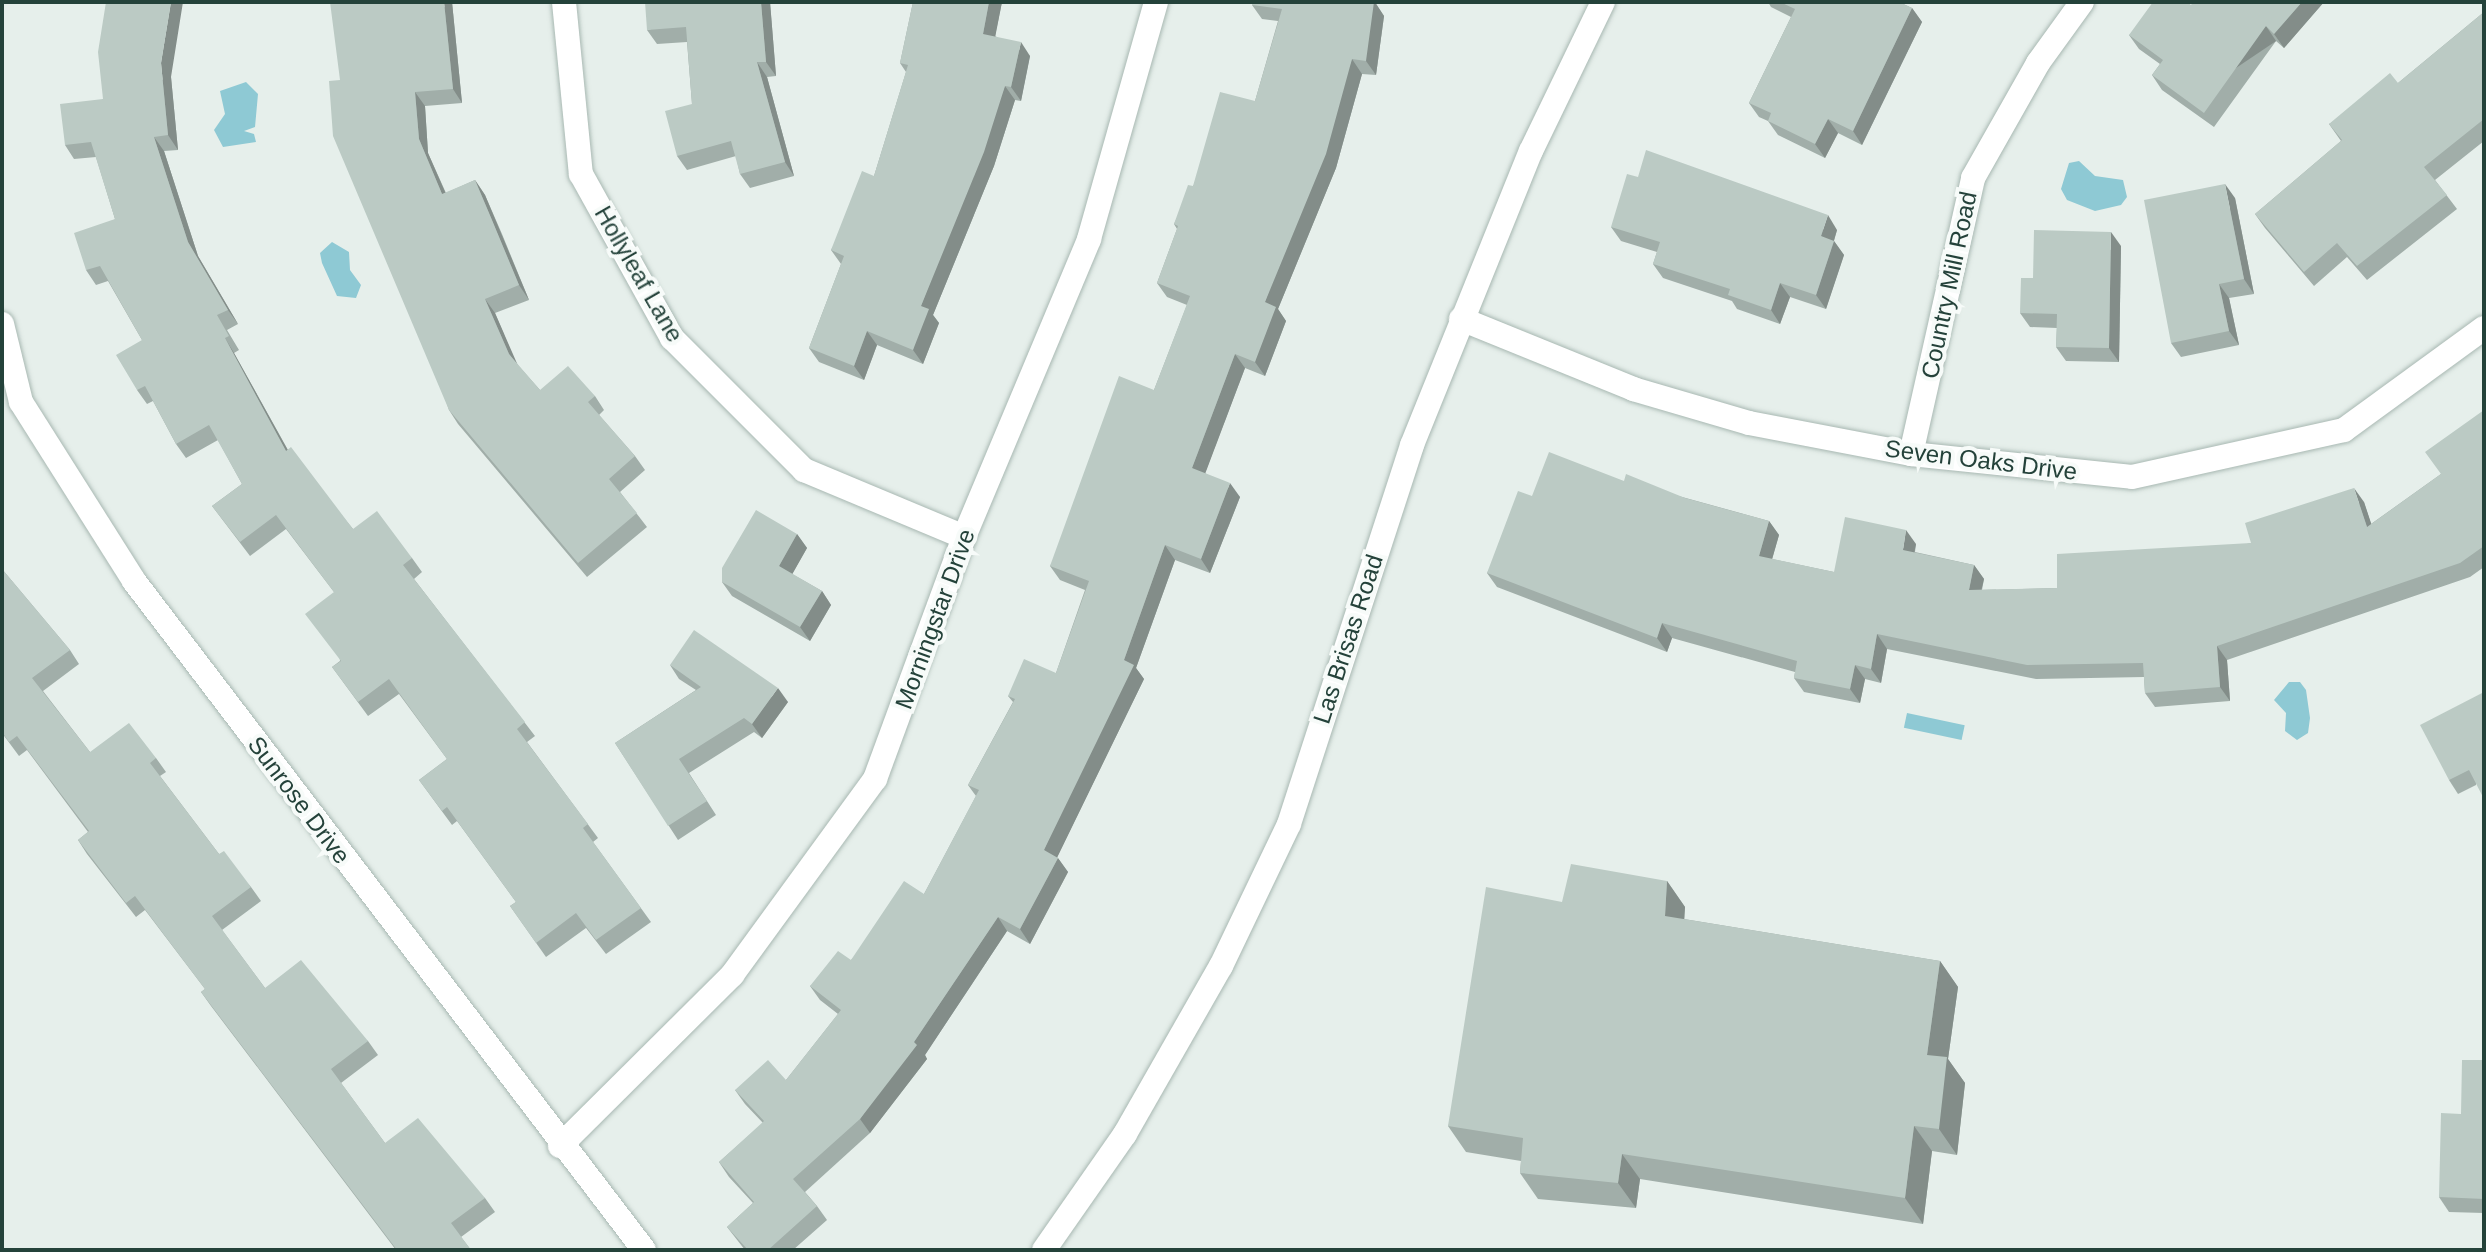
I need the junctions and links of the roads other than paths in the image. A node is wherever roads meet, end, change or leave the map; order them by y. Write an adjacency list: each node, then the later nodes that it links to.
1 (564, 2): 9 (street, Hollyleaf Lane)
2 (1156, 2): 9 (street, Morningstar Drive)
3 (1603, 2): 5 (street, Las Brisas Road)
4 (2082, 2): 8 (street, Country Mill Road)
5 (1461, 319): 8 (street, Seven Oaks Drive); 12 (street, Las Brisas Road)
6 (2, 324): 10 (street, Sunrose Drive)
7 (2484, 328): 8 (street, Seven Oaks Drive)
8 (1911, 454)
9 (964, 537): 10 (street, Morningstar Drive)
10 (560, 1146): 11 (street, Sunrose Drive)
11 (644, 1250)
12 (1044, 1250)

